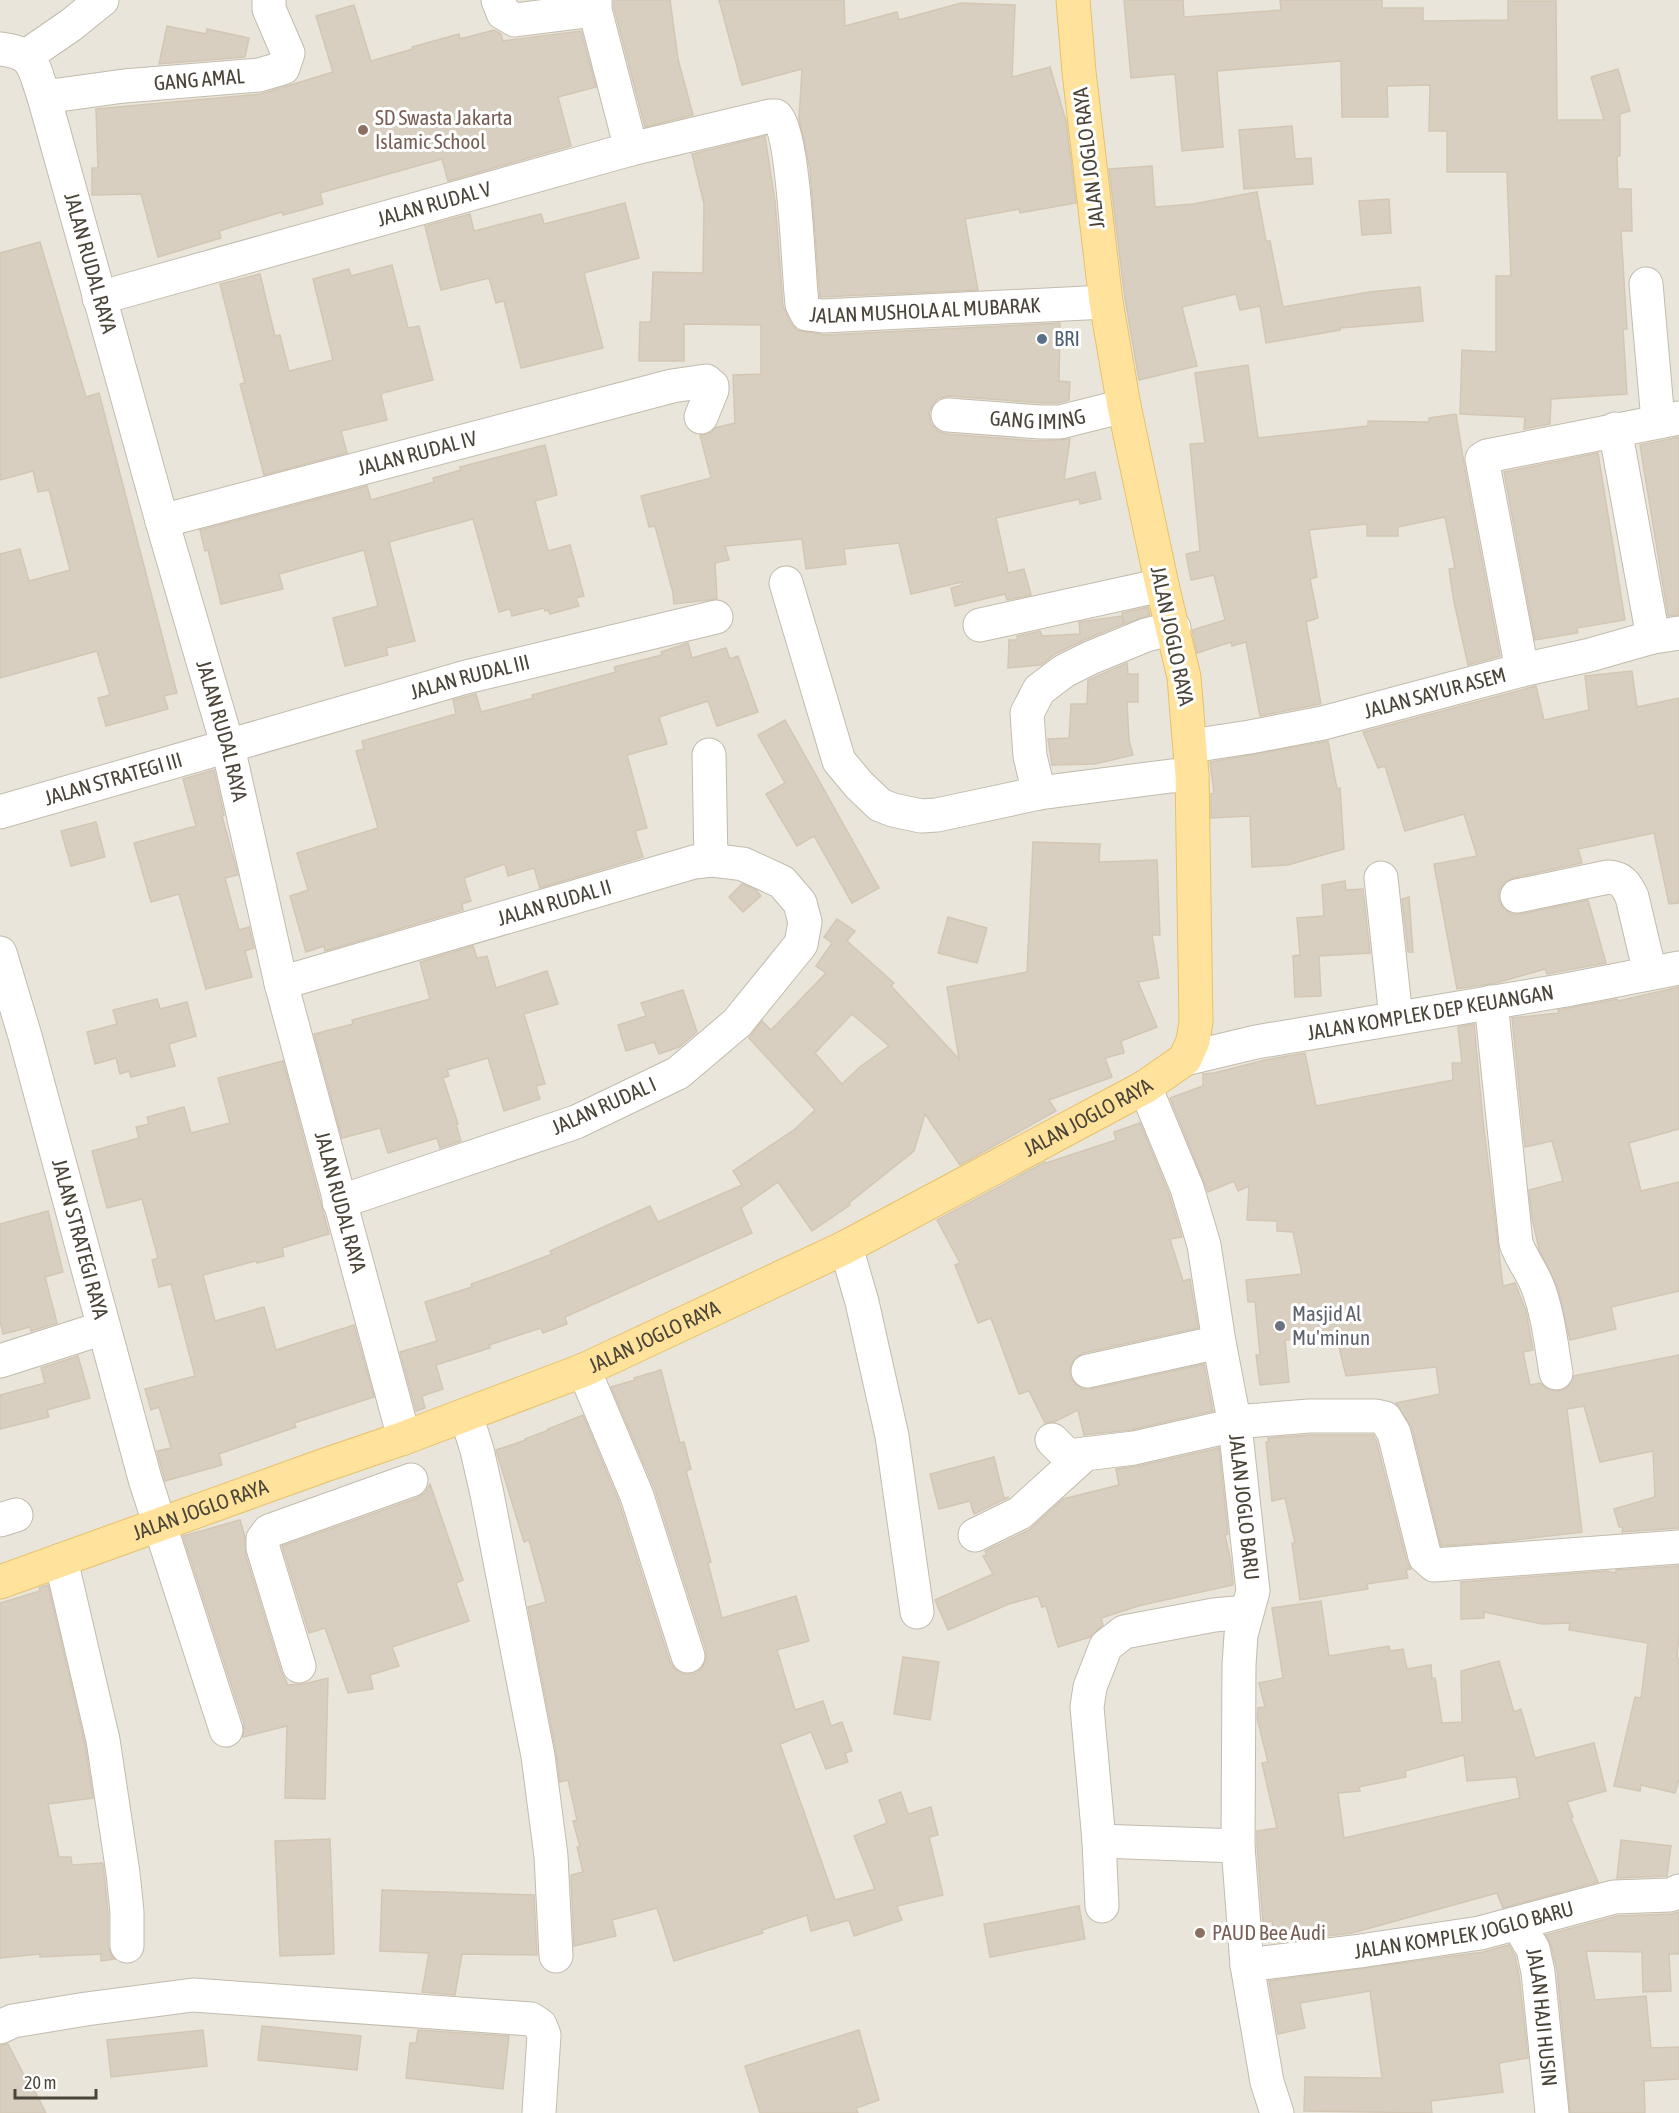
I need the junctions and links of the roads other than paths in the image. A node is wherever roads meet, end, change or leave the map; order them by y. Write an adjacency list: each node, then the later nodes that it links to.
1 (102, 0): 6 (street)
2 (269, 0): 7 (street, GANG AMAL)
3 (498, 0): 5 (street)
4 (1073, 0): 12 (main road, JALAN JOGLO RAYA)
5 (595, 5): 9 (street)
6 (13, 53): 7 (street, JALAN RUDAL RAYA)
7 (44, 97): 11 (street, JALAN RUDAL RAYA)
8 (770, 116): 9 (street, JALAN RUDAL V); 12 (street, JALAN MUSHOLA AL MUBARAK)
9 (631, 149): 11 (street, JALAN RUDAL V)
10 (1646, 284): 16 (street)
11 (99, 298): 18 (street, JALAN RUDAL RAYA)
12 (1106, 302): 13 (main road, JALAN JOGLO RAYA)
13 (1124, 405): 14 (street, GANG IMING); 20 (main road, JALAN JOGLO RAYA)
14 (948, 415)
15 (701, 417): 18 (street, JALAN RUDAL IV)
16 (1668, 420): 17 (street)
17 (1615, 429): 24 (street); 25 (street)
18 (162, 521): 26 (street, JALAN RUDAL RAYA)
19 (786, 583): 29 (street, JALAN SAYUR ASEM)
20 (1162, 585): 22 (street); 23 (main road, JALAN JOGLO RAYA)
21 (716, 617): 26 (street, JALAN RUDAL III)
22 (980, 625)
23 (1174, 628): 28 (main road, JALAN JOGLO RAYA); 29 (street)
24 (1666, 635): 25 (street, JALAN SAYUR ASEM)
25 (1522, 670): 28 (street, JALAN SAYUR ASEM)
26 (228, 747): 30 (street, JALAN STRATEGI III); 37 (street, JALAN RUDAL RAYA)
27 (709, 755): 31 (street)
28 (1191, 760): 29 (street, JALAN SAYUR ASEM); 41 (main road, JALAN JOGLO RAYA)
29 (1039, 793)
30 (0, 812)
31 (711, 860): 34 (street, JALAN RUDAL II); 37 (street, JALAN RUDAL II)
32 (1381, 878): 39 (street)
33 (1516, 896): 36 (street)
34 (805, 922): 43 (street, JALAN RUDAL I)
35 (0, 953): 40 (street, JALAN STRATEGI RAYA)
36 (1664, 971): 38 (street, JALAN KOMPLEK DEP KEUANGAN)
37 (280, 983): 43 (street, JALAN RUDAL RAYA)
38 (1491, 1002): 39 (street, JALAN KOMPLEK DEP KEUANGAN); 50 (street)
39 (1396, 1018): 41 (street, JALAN KOMPLEK DEP KEUANGAN)
40 (15, 1039): 45 (street, JALAN STRATEGI RAYA)
41 (1185, 1059): 42 (main road, JALAN JOGLO RAYA)
42 (1145, 1087): 44 (main road, JALAN JOGLO RAYA); 46 (street, JALAN JOGLO BARU)
43 (339, 1203): 53 (street, JALAN RUDAL RAYA)
44 (846, 1247): 48 (main road, JALAN JOGLO RAYA); 64 (street)
45 (103, 1328): 47 (street); 59 (street, JALAN STRATEGI RAYA)
46 (1219, 1342): 49 (street); 52 (street, JALAN JOGLO BARU)
47 (0, 1361)
48 (584, 1370): 51 (main road, JALAN JOGLO RAYA); 66 (street)
49 (1088, 1371)
50 (1556, 1373)
51 (466, 1415): 53 (main road, JALAN JOGLO RAYA); 75 (street)
52 (1234, 1423): 55 (street); 61 (street); 65 (street, JALAN JOGLO BARU)
53 (404, 1438): 56 (main road, JALAN JOGLO RAYA)
54 (1052, 1440): 55 (street)
55 (1085, 1454): 60 (street)
56 (322, 1466): 58 (street); 59 (main road, JALAN JOGLO RAYA)
57 (411, 1480): 58 (street)
58 (334, 1506): 67 (street)
59 (160, 1524): 62 (main road, JALAN JOGLO RAYA); 68 (street, JALAN STRATEGI RAYA)
60 (975, 1535)
61 (1679, 1546)
62 (60, 1560): 63 (main road, JALAN JOGLO RAYA); 74 (street)
63 (0, 1582)
64 (917, 1611)
65 (1247, 1612): 69 (street); 70 (street, JALAN JOGLO BARU)
66 (688, 1656)
67 (299, 1666)
68 (226, 1730)
69 (1099, 1841): 70 (street); 72 (street)
70 (1238, 1846): 76 (street, JALAN JOGLO BARU)
71 (1679, 1891): 73 (street, JALAN KOMPLEK JOGLO BARU)
72 (1102, 1906)
73 (1518, 1924): 76 (street, JALAN KOMPLEK JOGLO BARU); 80 (street, JALAN HAJI HUSIN)
74 (127, 1946)
75 (556, 1956)
76 (1247, 1965): 79 (street, JALAN JOGLO BARU)
77 (0, 2027): 78 (street)
78 (539, 2113)
79 (1277, 2113)
80 (1552, 2113)

